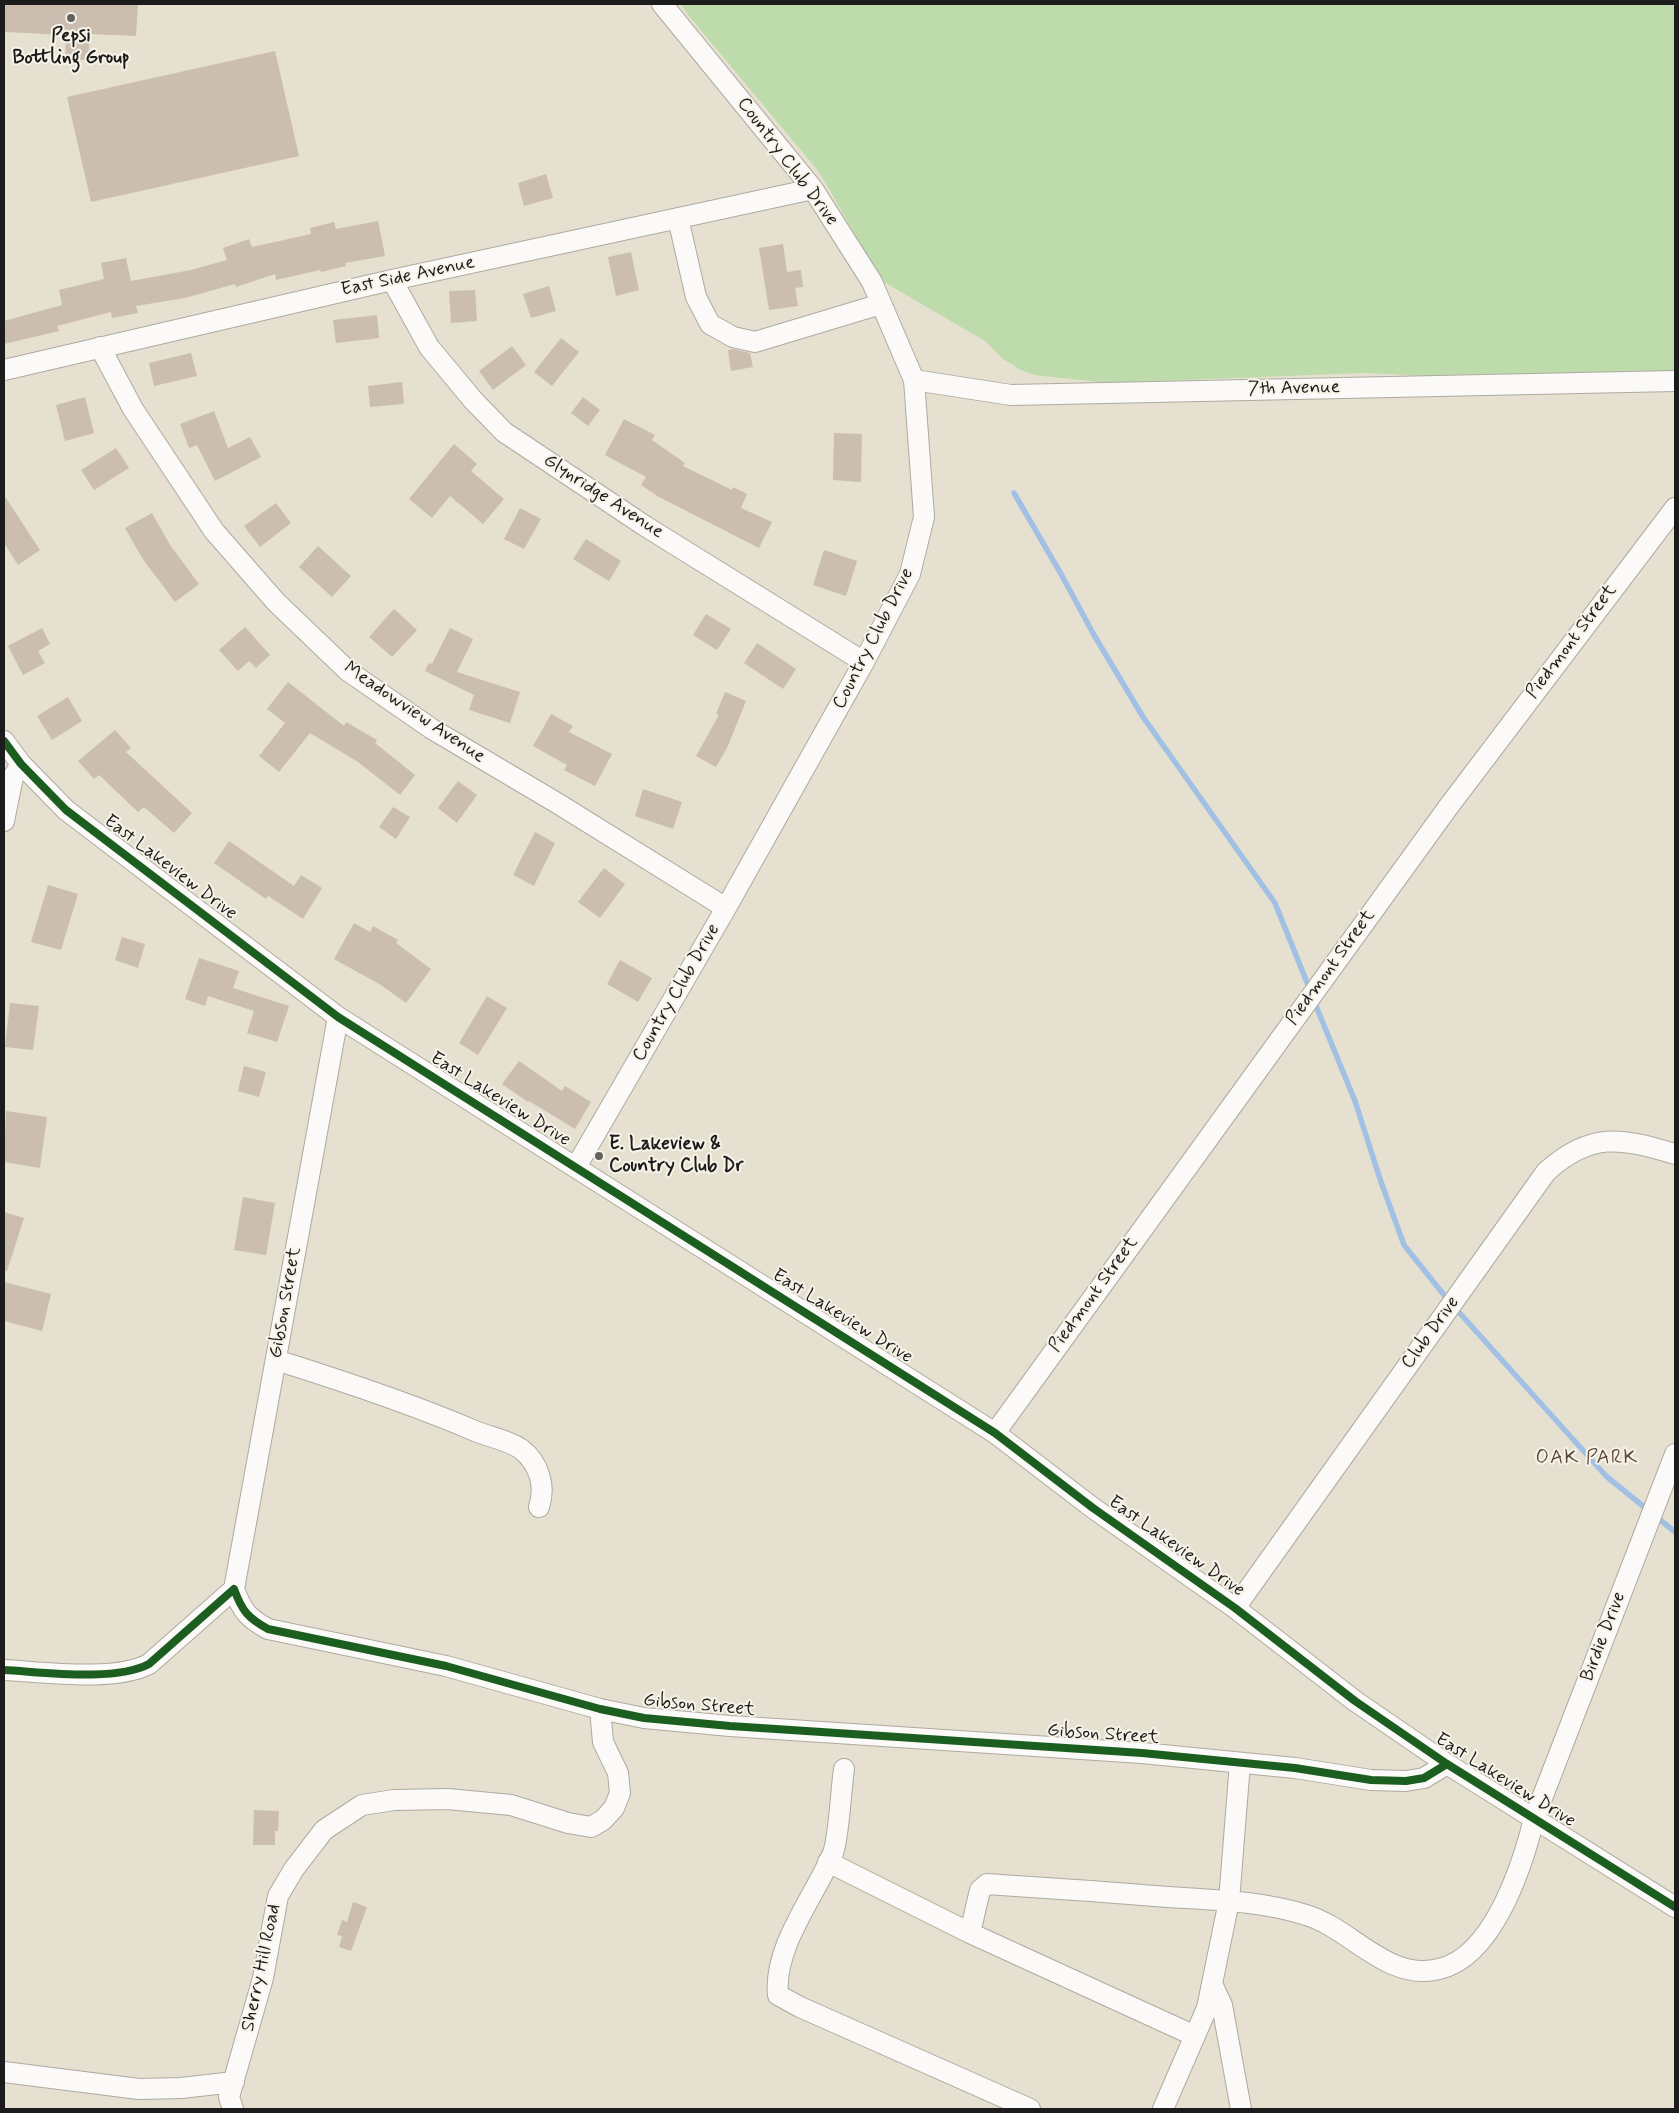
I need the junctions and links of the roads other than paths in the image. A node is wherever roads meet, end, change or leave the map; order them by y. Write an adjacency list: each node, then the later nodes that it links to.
1 (662, 4): 2 (street, Country Club Drive)
2 (813, 189): 3 (street, East Side Avenue); 5 (street, Country Club Drive)
3 (678, 218): 4 (street, East Side Avenue); 5 (street)
4 (392, 280): 6 (street, East Side Avenue); 11 (street, Glynridge Avenue)
5 (881, 304): 8 (street, Country Club Drive)
6 (100, 347): 7 (street, East Side Avenue); 15 (street, Meadowview Avenue)
7 (4, 370)
8 (914, 380): 9 (street, 7th Avenue); 11 (street, Country Club Drive)
9 (1675, 381)
10 (1675, 508): 20 (street, Piedmont Street)
11 (864, 662): 15 (street, Country Club Drive)
12 (4, 741): 13 (street, East Lakeview Drive)
13 (21, 764): 14 (street); 16 (street, East Lakeview Drive)
14 (4, 821)
15 (726, 908): 18 (street, Country Club Drive)
16 (338, 1017): 18 (street, East Lakeview Drive); 19 (street, Gibson Street)
17 (1675, 1154): 24 (street, Club Drive)
18 (576, 1167): 20 (street, East Lakeview Drive)
19 (276, 1360): 22 (street); 23 (street, Gibson Street)
20 (995, 1433): 24 (street, East Lakeview Drive)
21 (1675, 1454): 30 (street, Birdie Drive)
22 (539, 1507)
23 (234, 1589): 25 (street); 26 (street, Gibson Street)
24 (1235, 1608): 28 (street, East Lakeview Drive)
25 (4, 1670)
26 (600, 1709): 27 (street, Gibson Street); 38 (street, Sherry Hill Road)
27 (1240, 1763): 28 (street, Gibson Street); 32 (street)
28 (1447, 1764): 30 (street, East Lakeview Drive)
29 (844, 1769): 31 (street)
30 (1534, 1820): 32 (street, Birdie Drive); 33 (street, East Lakeview Drive)
31 (828, 1862): 34 (street); 40 (street)
32 (1229, 1901): 34 (street, Birdie Drive); 35 (street)
33 (1675, 1907)
34 (970, 1933): 36 (street)
35 (1212, 1984): 36 (street); 42 (street)
36 (1195, 2036): 41 (street)
37 (4, 2072): 38 (street)
38 (234, 2082): 39 (street, Sherry Hill Road)
39 (233, 2109)
40 (1030, 2109)
41 (1163, 2109)
42 (1242, 2109)

